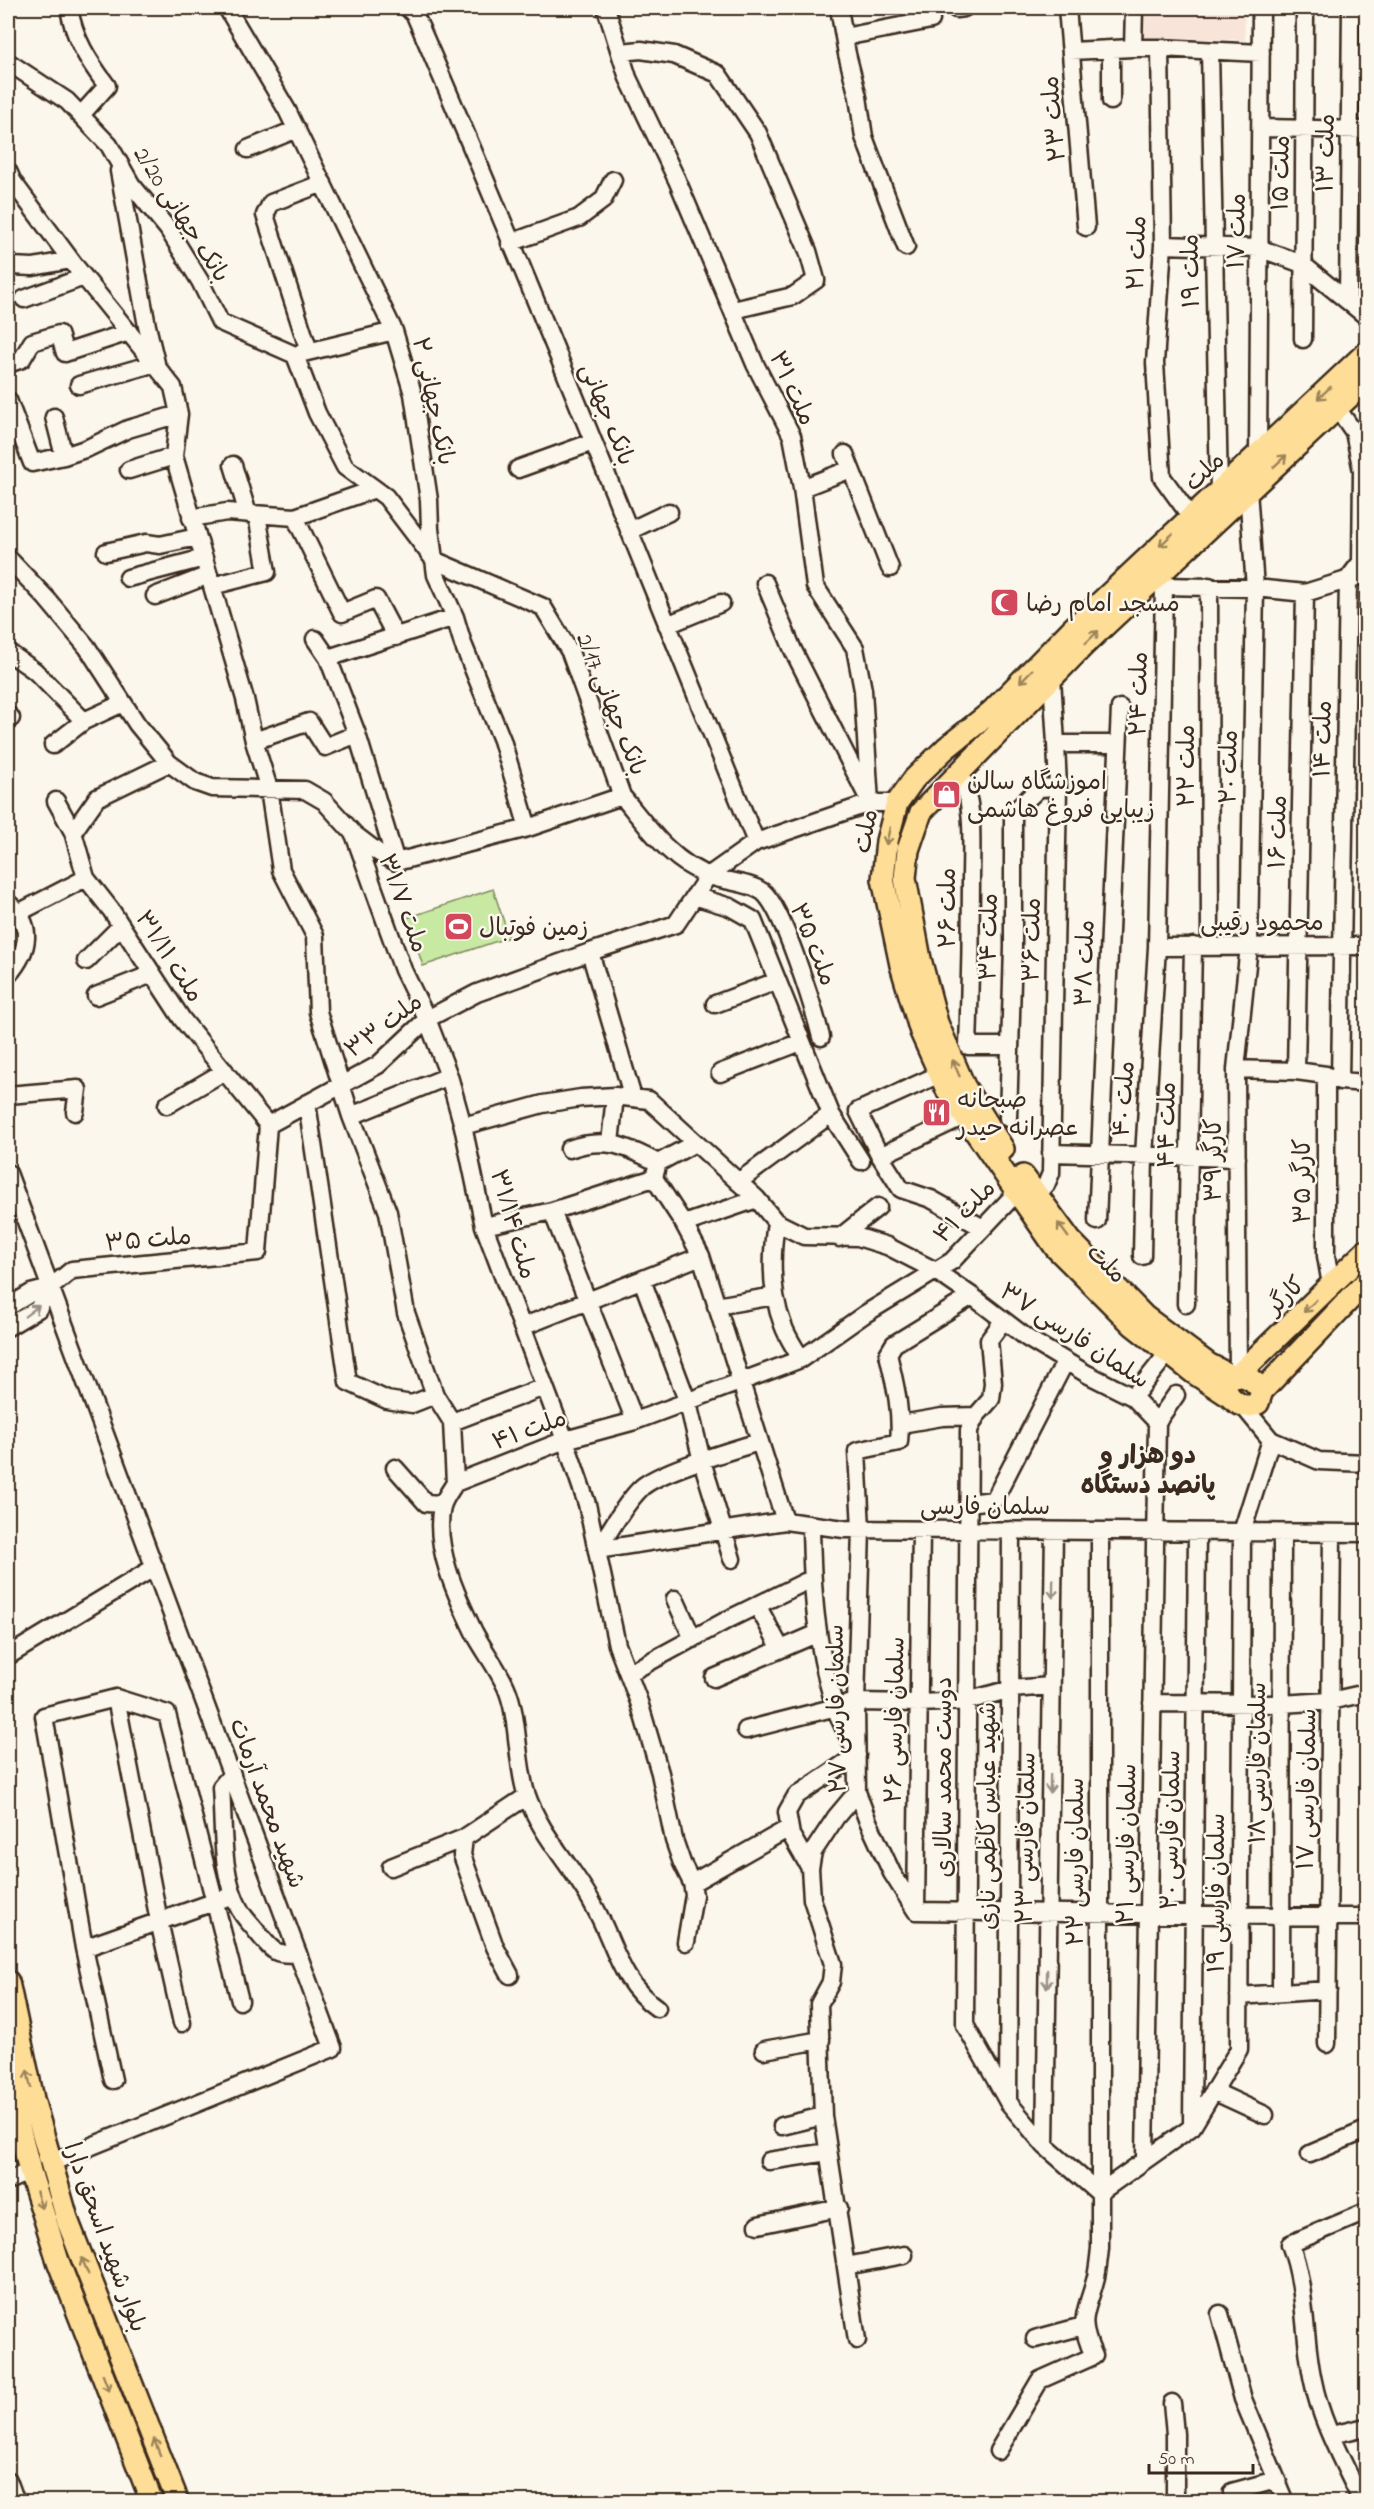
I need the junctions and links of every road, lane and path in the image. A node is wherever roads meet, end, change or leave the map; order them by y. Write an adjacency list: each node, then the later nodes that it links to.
1 (69, 8): 22 (street)
2 (227, 8): 24 (street, بانک جهانی ۲)
3 (408, 8): 33 (street, بانک جهانی)
4 (606, 8): 18 (street, ملت ۳۱)
5 (838, 8): 12 (street)
6 (929, 8): 12 (street)
7 (1067, 8): 16 (street, ملت ۲۳)
8 (1134, 8): 13 (street)
9 (1261, 8): 19 (street, ملت ۱۷)
10 (1305, 8): 25 (street, ملت ۱۵)
11 (1351, 8): 26 (street, ملت ۱۳)
12 (844, 37): 36 (street)
13 (1133, 48): 14 (street); 15 (street)
14 (1160, 48): 17 (street); 34 (street, ملت ۲۱)
15 (1111, 49): 16 (street); 21 (street)
16 (1071, 51): 32 (street, ملت ۲۳)
17 (1210, 51): 19 (street); 35 (street, ملت ۱۹)
18 (621, 52): 44 (street, ملت ۳۱); 44 (street)
19 (1261, 53): 23 (street, ملت ۱۷)
20 (8, 62): 22 (street, بانک جهانی 2/20)
21 (1112, 101)
22 (81, 115): 28 (street, بانک جهانی 2/20)
23 (1261, 128): 25 (street); 37 (street, ملت ۱۷)
24 (297, 129): 27 (street); 31 (street, بانک جهانی ۲)
25 (1305, 129): 26 (street); 39 (street, ملت ۱۵)
26 (1358, 130): 43 (street, ملت ۱۳)
27 (248, 149)
28 (117, 159): 49 (street, بانک جهانی 2/20); 51 (street)
29 (8, 171): 38 (street)
30 (613, 180): 33 (street)
31 (323, 183): 46 (street, بانک جهانی ۲); 49 (street)
32 (1086, 227)
33 (510, 243): 59 (street, بانک جهانی)
34 (1162, 245): 35 (street); 74 (street, ملت ۲۱)
35 (1213, 245): 37 (street); 68 (street, ملت ۱۹)
36 (906, 247)
37 (1259, 248): 39 (street); 60 (street, ملت ۱۷)
38 (71, 260): 40 (street); 41 (street)
39 (1302, 264): 43 (street); 48 (street, ملت ۱۵)
40 (11, 266)
41 (84, 277): 42 (street); 47 (street)
42 (24, 299)
43 (1348, 299): 45 (street)
44 (733, 310): 66 (street, ملت ۳۱)
45 (1366, 316)
46 (394, 331): 49 (street); 80 (street, بانک جهانی ۲)
47 (129, 332): 51 (street); 52 (street)
48 (1303, 339)
49 (302, 353): 67 (street)
50 (1366, 353): 60 (main road, ملت, one-way to 60)
51 (156, 363): 54 (street); 57 (street)
52 (8, 364)
53 (1366, 381): 56 (main road, ملت)
54 (79, 385)
55 (8, 400): 61 (street)
56 (1337, 408): 69 (main road, ملت, one-way to 56); 85 (street, ملت ۱۴)
57 (179, 414): 61 (street); 62 (street)
58 (54, 417): 61 (street)
59 (593, 442): 64 (street); 75 (street, بانک جهانی)
60 (1258, 455): 68 (main road, ملت)
61 (64, 456)
62 (174, 456): 65 (street); 73 (street, ملت ۴۱)
63 (232, 465): 71 (street)
64 (518, 469)
65 (129, 470)
66 (802, 488): 81 (street); 115 (street, ملت ۳۱)
67 (375, 489): 72 (street); 80 (street)
68 (1219, 490): 74 (main road, ملت)
69 (1248, 490): 82 (main road, ملت); 89 (street, ملت ۲۰)
70 (669, 512): 75 (street)
71 (253, 514): 72 (street); 73 (street); 86 (street)
72 (295, 517): 95 (street)
73 (191, 518): 76 (street, ملت ۴۱)
74 (1191, 518): 82 (main road, ملت, one-way to 82)
75 (629, 531): 94 (street, بانک جهانی)
76 (197, 537): 77 (street); 79 (street, ملت ۴۱)
77 (106, 552)
78 (8, 558): 100 (street)
79 (204, 558): 84 (street); 86 (street, ملت ۴۱)
80 (435, 560): 93 (street, بانک جهانی ۲); 113 (street, بانک جهانی 2/17)
81 (890, 568)
82 (1155, 574): 88 (street); 99 (main road, ملت, one-way to 82); 102 (main road, ملت, one-way to 102); 133 (street, ملت ۲۴)
83 (1366, 574): 85 (street)
84 (129, 578)
85 (1348, 579): 90 (street); 131 (street, ملت ۱۴)
86 (211, 581): 91 (street); 105 (street, ملت ۴۱)
87 (765, 583): 115 (street)
88 (1209, 586): 89 (street); 128 (street, ملت ۲۲)
89 (1255, 588): 90 (street); 129 (street, ملت ۲۰)
90 (1305, 593): 130 (street, ملت ۱۶)
91 (155, 596)
92 (721, 603): 94 (street)
93 (455, 617): 95 (street); 117 (street, بانک جهانی ۲)
94 (667, 625): 120 (street, بانک جهانی)
95 (396, 637): 98 (street)
96 (315, 639): 98 (street)
97 (8, 652): 103 (street)
98 (328, 658): 104 (street)
99 (1052, 678): 102 (main road, ملت); 106 (street, ملت ۳۶)
100 (123, 703): 103 (street); 109 (street)
101 (1120, 708): 107 (street, ملت ۳۸)
102 (997, 720): 110 (main road, ملت); 116 (main road, ملت)
103 (84, 721): 108 (street)
104 (357, 734): 105 (street); 121 (street)
105 (254, 741): 112 (street, ملت ۴۱)
106 (1056, 744): 107 (street); 111 (street, ملت ۳۶)
107 (1117, 744): 170 (street, ملت ۳۸)
108 (53, 746)
109 (169, 763): 112 (street); 118 (street)
110 (960, 772): 144 (street, ملت ۲۶); 179 (main road, ملت, one-way to 110)
111 (1058, 787): 144 (street, ملت ۳۴); 169 (street, ملت ۳۶)
112 (269, 789): 119 (street); 153 (street, ملت ۴۱)
113 (622, 796): 117 (street); 122 (street, ملت ۳۵)
114 (56, 801): 118 (street, ملت ۳۱/۱۱)
115 (870, 803): 116 (street, ملت ۳۳); 120 (street, ملت ۳۳)
116 (897, 803): 149 (main road, ملت, one-way to 149)
117 (528, 828): 121 (street)
118 (73, 832): 123 (street, ملت ۳۱/۱۱)
119 (354, 834): 121 (street); 141 (street, ملت ۳۱/۷)
120 (756, 842): 122 (street, ملت ۳۳)
121 (396, 862)
122 (708, 876): 124 (street, ملت ۳۳); 142 (street, ملت ۳۵)
123 (86, 878): 125 (street); 126 (street, ملت ۳۱/۱۱)
124 (694, 896): 134 (street, ملت ۳۳); 138 (street)
125 (13, 908): 137 (street)
126 (121, 926): 135 (street); 136 (street, ملت ۳۱/۱۱)
127 (1193, 946): 128 (street, محمود رقیبی); 133 (street, محمود رقیبی); 173 (street, ملت ۴۴)
128 (1210, 946): 129 (street, محمود رقیبی)
129 (1249, 946): 130 (street, محمود رقیبی); 145 (street, کارگر ۳۹)
130 (1300, 946): 131 (street, محمود رقیبی); 147 (street, ملت ۱۶)
131 (1344, 946): 132 (street, محمود رقیبی); 151 (street, ملت ۱۴)
132 (1366, 946)
133 (1157, 947): 172 (street, ملت ۴۰)
134 (590, 952): 141 (street, ملت ۳۳); 156 (street)
135 (86, 960)
136 (152, 974): 139 (street); 146 (street, ملت ۳۱/۱۱)
137 (8, 975)
138 (777, 981): 140 (street); 143 (street)
139 (96, 996)
140 (715, 1004)
141 (427, 1019): 150 (street, ملت ۳۱/۱۴); 153 (street, ملت ۳۳)
142 (821, 1037)
143 (801, 1042): 148 (street); 160 (street)
144 (1010, 1046): 163 (street, ملت ۳۴)
145 (1236, 1069): 147 (street); 174 (street, کارگر ۳۹)
146 (225, 1071): 158 (street); 164 (street, ملت ۳۱/۱۱)
147 (1296, 1071): 151 (street)
148 (720, 1073)
149 (940, 1074): 162 (main road, ملت); 171 (street)
150 (449, 1076): 161 (street); 165 (street, ملت ۳۱/۱۴)
151 (1333, 1078): 152 (street); 195 (street, کارگر ۳۵)
152 (1366, 1083)
153 (342, 1084): 157 (street, ملت ۳۳); 161 (street, ملت ۴۱)
154 (8, 1095): 159 (street)
155 (615, 1096): 156 (street); 165 (street); 166 (street)
156 (633, 1098): 167 (street)
157 (307, 1103): 164 (street, ملت ۳۳); 213 (street)
158 (167, 1105)
159 (75, 1112)
160 (831, 1114): 175 (street); 178 (street)
161 (351, 1116): 213 (street, ملت ۴۱)
162 (964, 1116): 171 (street); 179 (main road, ملت)
163 (1008, 1118)
164 (268, 1125): 196 (street, ملت ۳۵)
165 (463, 1126): 186 (street, ملت ۳۱/۱۴)
166 (609, 1143): 168 (street); 176 (street)
167 (695, 1143): 176 (street); 178 (street)
168 (569, 1149)
169 (1051, 1153): 170 (street); 179 (street, ملت ۳۶)
170 (1100, 1153): 172 (street); 183 (street, ملت ۳۸)
171 (880, 1156): 187 (street)
172 (1144, 1156): 173 (street); 191 (street, ملت ۴۰)
173 (1189, 1158): 174 (street); 200 (street, ملت ۴۴)
174 (1237, 1158): 211 (street, کارگر ۳۹)
175 (861, 1161)
176 (656, 1171): 182 (street); 185 (street)
177 (8, 1173): 196 (street, شهید محمد آرمات)
178 (738, 1182): 180 (street)
179 (1026, 1192): 187 (street, ملت ۴۱); 206 (main road, ملت); 211 (main road, ملت, one-way to 179)
180 (757, 1199): 184 (street); 185 (street)
181 (878, 1207): 188 (street)
182 (552, 1211): 186 (street); 199 (street)
183 (1097, 1221)
184 (776, 1222): 188 (street, سلمان فارسی ۳۷); 197 (street)
185 (684, 1224): 190 (street)
186 (484, 1226): 205 (street, ملت ۳۱/۱۴)
187 (983, 1228): 192 (street, ملت ۴۱)
188 (839, 1238): 192 (street, سلمان فارسی ۳۷)
189 (1366, 1251): 195 (main road, کارگر)
190 (701, 1256): 193 (street); 202 (street)
191 (1142, 1256)
192 (934, 1270): 198 (street, سلمان فارسی ۳۷); 207 (street, ملت ۴۱)
193 (642, 1280): 199 (street); 216 (street)
194 (1366, 1282): 212 (main road, کارگر)
195 (1331, 1285): 211 (main road, کارگر, one-way to 211)
196 (50, 1288): 201 (street); 204 (street, one-way to 196); 248 (street, شهید محمد آرمات)
197 (775, 1296): 202 (street); 207 (street)
198 (972, 1296): 203 (street, سلمان فارسی ۳۷); 221 (street)
199 (588, 1300): 205 (street); 219 (street)
200 (1186, 1304)
201 (8, 1306)
202 (716, 1306): 209 (street)
203 (1003, 1321): 208 (street, سلمان فارسی ۳۷); 217 (street, دوست محمد سالاری)
204 (8, 1327)
205 (522, 1327): 210 (street, ملت ۳۱/۱۴)
206 (1168, 1353): 211 (main road, ملت); 215 (street)
207 (801, 1359): 209 (street, ملت ۴۱)
208 (1065, 1362): 215 (street, سلمان فارسی ۳۷); 229 (street)
209 (740, 1384): 216 (street, ملت ۴۱); 224 (street)
210 (544, 1387): 218 (street); 222 (street, ملت ۳۱/۱۴)
211 (1236, 1388): 212 (main road); 212 (main road, کارگر); 223 (street)
212 (1262, 1391)
213 (435, 1395): 218 (street, ملت ۴۱)
214 (1176, 1395): 220 (street)
215 (1133, 1397): 220 (street, سلمان فارسی ۳۷)
216 (688, 1403): 219 (street, ملت ۴۱); 225 (street)
217 (976, 1416): 221 (street); 229 (street, دوست محمد سالاری)
218 (452, 1422): 228 (street, ملت ۴۱)
219 (635, 1422): 222 (street, ملت ۴۱)
220 (1157, 1422): 240 (street, سلمان فارسی ۳۷)
221 (901, 1425): 233 (street, سلمان فارسی ۲۷)
222 (565, 1440): 228 (street, ملت ۴۱); 246 (street, ملت ۳۱/۱۴)
223 (1271, 1440): 226 (street); 242 (street, سلمان فارسی ۱۹)
224 (759, 1442): 225 (street); 231 (street)
225 (702, 1461): 237 (street); 246 (street)
226 (1366, 1463)
227 (394, 1468): 230 (street)
228 (455, 1483): 230 (street)
229 (968, 1503): 235 (street, دوست محمد سالاری)
230 (442, 1504): 275 (street)
231 (785, 1521): 232 (street, سلمان فارسی); 237 (street, سلمان فارسی)
232 (811, 1525): 233 (street, سلمان فارسی); 249 (street)
233 (861, 1529): 234 (street, سلمان فارسی); 264 (street, سلمان فارسی ۲۷)
234 (921, 1530): 235 (street, سلمان فارسی); 265 (street, سلمان فارسی ۲۶)
235 (968, 1530): 236 (street, سلمان فارسی); 262 (street, دوست محمد سالاری)
236 (1011, 1530): 238 (street, سلمان فارسی); 259 (street, شهید عباس کاظمی نازی)
237 (724, 1531): 246 (street, سلمان فارسی); 247 (street)
238 (1053, 1531): 239 (street, سلمان فارسی); 258 (street, سلمان فارسی ۲۳, one-way to 258)
239 (1100, 1531): 240 (street, سلمان فارسی); 287 (street, سلمان فارسی ۲۲)
240 (1155, 1531): 241 (street, سلمان فارسی); 266 (street, سلمان فارسی ۲۱)
241 (1197, 1532): 242 (street, سلمان فارسی); 267 (street, سلمان فارسی ۲۰)
242 (1242, 1532): 243 (street, سلمان فارسی); 268 (street, سلمان فارسی ۱۹)
243 (1282, 1533): 244 (street, سلمان فارسی); 269 (street, سلمان فارسی ۱۸)
244 (1332, 1533): 245 (street, سلمان فارسی); 263 (street, سلمان فارسی ۱۷)
245 (1366, 1533)
246 (597, 1550): 256 (street, ملت ۳۱/۱۴)
247 (732, 1559)
248 (155, 1567): 255 (street); 273 (street, شهید محمد آرمات)
249 (812, 1579): 251 (street); 252 (street)
250 (675, 1599): 253 (street)
251 (757, 1605): 253 (street); 254 (street)
252 (816, 1634): 254 (street); 270 (street)
253 (693, 1639): 256 (street)
254 (781, 1649): 257 (street)
255 (8, 1656)
256 (629, 1673): 280 (street, ملت ۳۱/۱۴)
257 (714, 1678)
258 (1052, 1686): 259 (street); 286 (street, سلمان فارسی ۲۳, one-way to 286)
259 (1011, 1689): 262 (street); 285 (street, شهید عباس کاظمی نازی)
260 (1366, 1693): 263 (street)
261 (116, 1698): 282 (street); 294 (street); 296 (street)
262 (967, 1701): 265 (street); 284 (street, دوست محمد سالاری)
263 (1330, 1701): 269 (street); 292 (street, سلمان فارسی ۱۷)
264 (856, 1702): 265 (street); 270 (street); 272 (street, سلمان فارسی ۲۷)
265 (919, 1703): 283 (street, سلمان فارسی ۲۶)
266 (1152, 1703): 267 (street); 288 (street, سلمان فارسی ۲۱)
267 (1195, 1703): 268 (street); 289 (street, سلمان فارسی ۲۰)
268 (1241, 1704): 269 (street); 290 (street, سلمان فارسی ۱۹)
269 (1281, 1704): 291 (street, سلمان فارسی ۱۸)
270 (834, 1706): 271 (street); 272 (street)
271 (746, 1730)
272 (857, 1755): 274 (street, سلمان فارسی ۲۷); 276 (street)
273 (232, 1774): 281 (street); 297 (street, شهید محمد آرمات)
274 (857, 1792): 279 (street); 283 (street, سلمان فارسی ۲۷)
275 (527, 1796): 277 (street); 304 (street)
276 (789, 1828): 279 (street); 280 (street)
277 (464, 1838): 278 (street); 298 (street)
278 (391, 1867)
279 (810, 1868): 306 (street)
280 (693, 1883): 295 (street)
281 (234, 1894): 282 (street); 297 (street)
282 (214, 1902): 294 (street); 303 (street)
283 (916, 1911): 284 (street)
284 (966, 1911): 285 (street); 312 (street, دوست محمد سالاری)
285 (1011, 1911): 286 (street); 312 (street, شهید عباس کاظمی نازی)
286 (1048, 1911): 287 (street); 318 (street, سلمان فارسی ۲۳, one-way to 318)
287 (1099, 1912): 288 (street); 326 (street, سلمان فارسی ۲۲)
288 (1149, 1913): 289 (street); 321 (street, سلمان فارسی ۲۱)
289 (1194, 1914): 290 (street); 316 (street, سلمان فارسی ۲۰)
290 (1239, 1915): 291 (street); 302 (street, سلمان فارسی ۱۹)
291 (1281, 1915): 292 (street); 301 (street, سلمان فارسی ۱۸)
292 (1329, 1916): 293 (street); 300 (street, سلمان فارسی ۱۷)
293 (1366, 1917)
294 (159, 1921): 296 (street); 305 (street)
295 (686, 1942)
296 (84, 1948): 309 (street)
297 (298, 1953): 323 (street, شهید محمد آرمات)
298 (510, 1975)
299 (8, 1982): 323 (main road, بلوار شهید اسحق دارا, one-way to 299)
300 (1328, 1990): 301 (street); 307 (street, سلمان فارسی ۱۷)
301 (1281, 1993): 302 (street)
302 (1239, 1996): 311 (street, سلمان فارسی ۱۹)
303 (240, 2001)
304 (657, 2008)
305 (182, 2023)
306 (821, 2040): 308 (street); 314 (street)
307 (1328, 2044)
308 (764, 2050)
309 (113, 2080)
310 (8, 2082): 324 (main road, بلوار شهید اسحق دارا)
311 (1214, 2091): 313 (street); 316 (street, سلمان فارسی ۱۹)
312 (1008, 2102): 318 (street)
313 (1265, 2115)
314 (823, 2116): 315 (street); 319 (street)
315 (782, 2126)
316 (1192, 2127): 321 (street, سلمان فارسی ۱۹)
317 (1366, 2130): 320 (street)
318 (1045, 2146): 326 (street)
319 (828, 2152): 322 (street); 327 (street)
320 (1310, 2154)
321 (1145, 2158): 326 (street, سلمان فارسی ۱۹)
322 (769, 2161)
323 (50, 2163): 324 (main road); 345 (main road, بلوار شهید اسحق دارا, one-way to 323)
324 (30, 2171): 325 (street); 344 (main road, بلوار شهید اسحق دارا, one-way to 344)
325 (8, 2181)
326 (1099, 2193): 333 (street)
327 (839, 2208): 329 (street); 331 (street)
328 (1366, 2212): 338 (street)
329 (758, 2225)
330 (904, 2255): 331 (street)
331 (846, 2266): 335 (street)
332 (1220, 2314): 341 (street)
333 (1083, 2326): 334 (street); 339 (street)
334 (1035, 2339)
335 (857, 2340)
336 (1172, 2403): 346 (street)
337 (1366, 2427): 338 (street)
338 (1331, 2435): 348 (street)
339 (998, 2451)
340 (8, 2480): 343 (street)
341 (1276, 2480): 342 (street); 347 (street)
342 (1232, 2492)
343 (16, 2502)
344 (152, 2502)
345 (178, 2502)
346 (1175, 2502)
347 (1286, 2502)
348 (1362, 2502)

